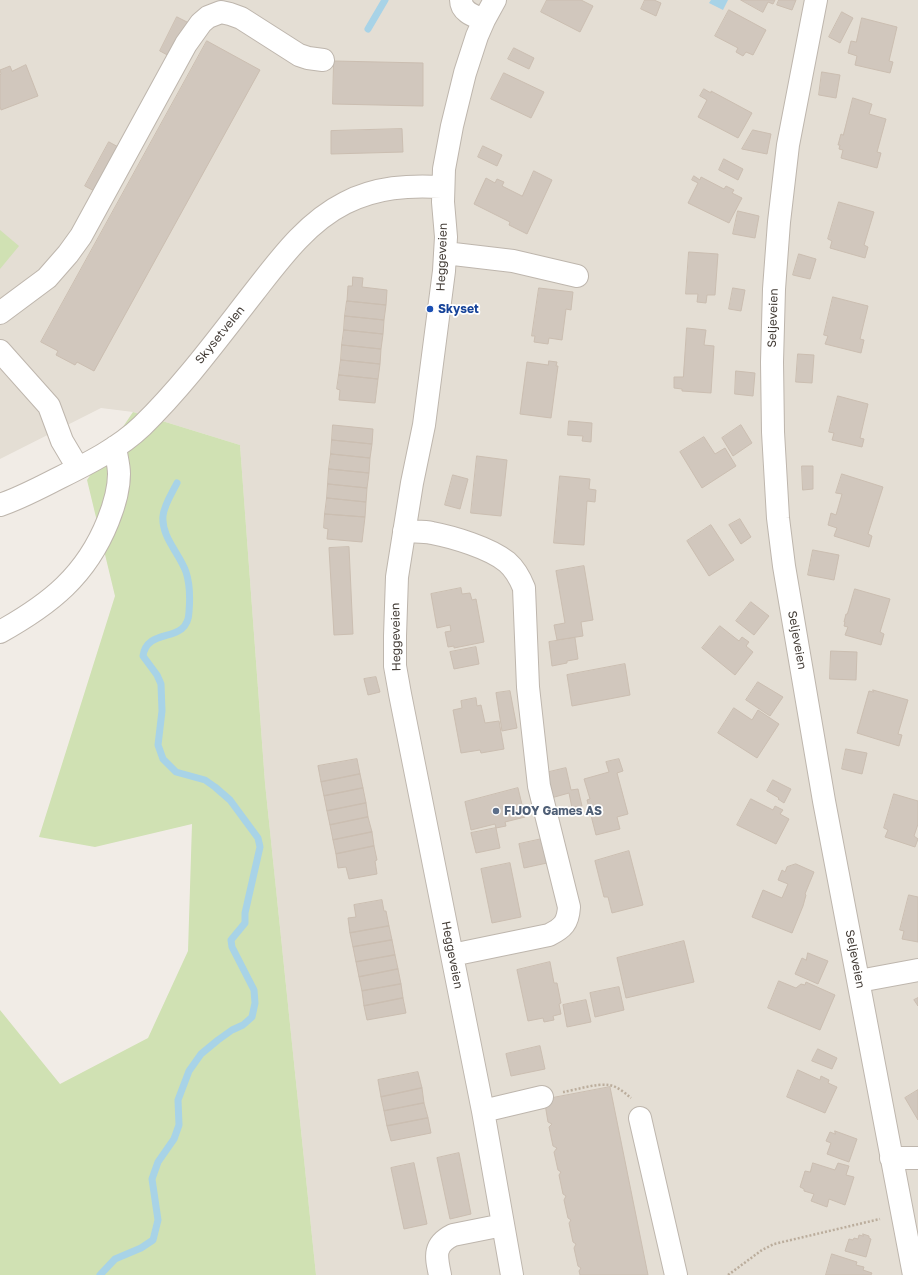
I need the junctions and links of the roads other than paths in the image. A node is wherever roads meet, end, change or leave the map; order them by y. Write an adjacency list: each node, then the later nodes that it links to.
1 (461, 0): 4 (street)
2 (495, 0): 4 (street, Heggeveien)
3 (816, 0): 18 (street, Seljeveien)
4 (484, 20): 6 (street, Heggeveien)
5 (323, 60): 9 (street)
6 (442, 187): 7 (street, Heggeveien); 11 (street, Skysetveien)
7 (445, 253): 8 (street); 14 (street, Heggeveien)
8 (577, 276)
9 (0, 313)
10 (0, 351): 12 (street)
11 (115, 447): 12 (street, Skysetveien); 15 (street)
12 (78, 468): 13 (street, Skysetveien)
13 (0, 505)
14 (404, 531): 16 (street, Heggeveien); 16 (street)
15 (0, 632)
16 (452, 955): 20 (street, Heggeveien)
17 (918, 970): 18 (street)
18 (859, 981): 22 (street, Seljeveien)
19 (542, 1096): 20 (street)
20 (483, 1111): 24 (street, Heggeveien)
21 (640, 1118): 27 (street)
22 (891, 1158): 23 (street); 28 (street, Seljeveien)
23 (918, 1158)
24 (503, 1225): 25 (street); 26 (street, Heggeveien)
25 (440, 1275)
26 (512, 1275)
27 (676, 1275)
28 (914, 1275)

